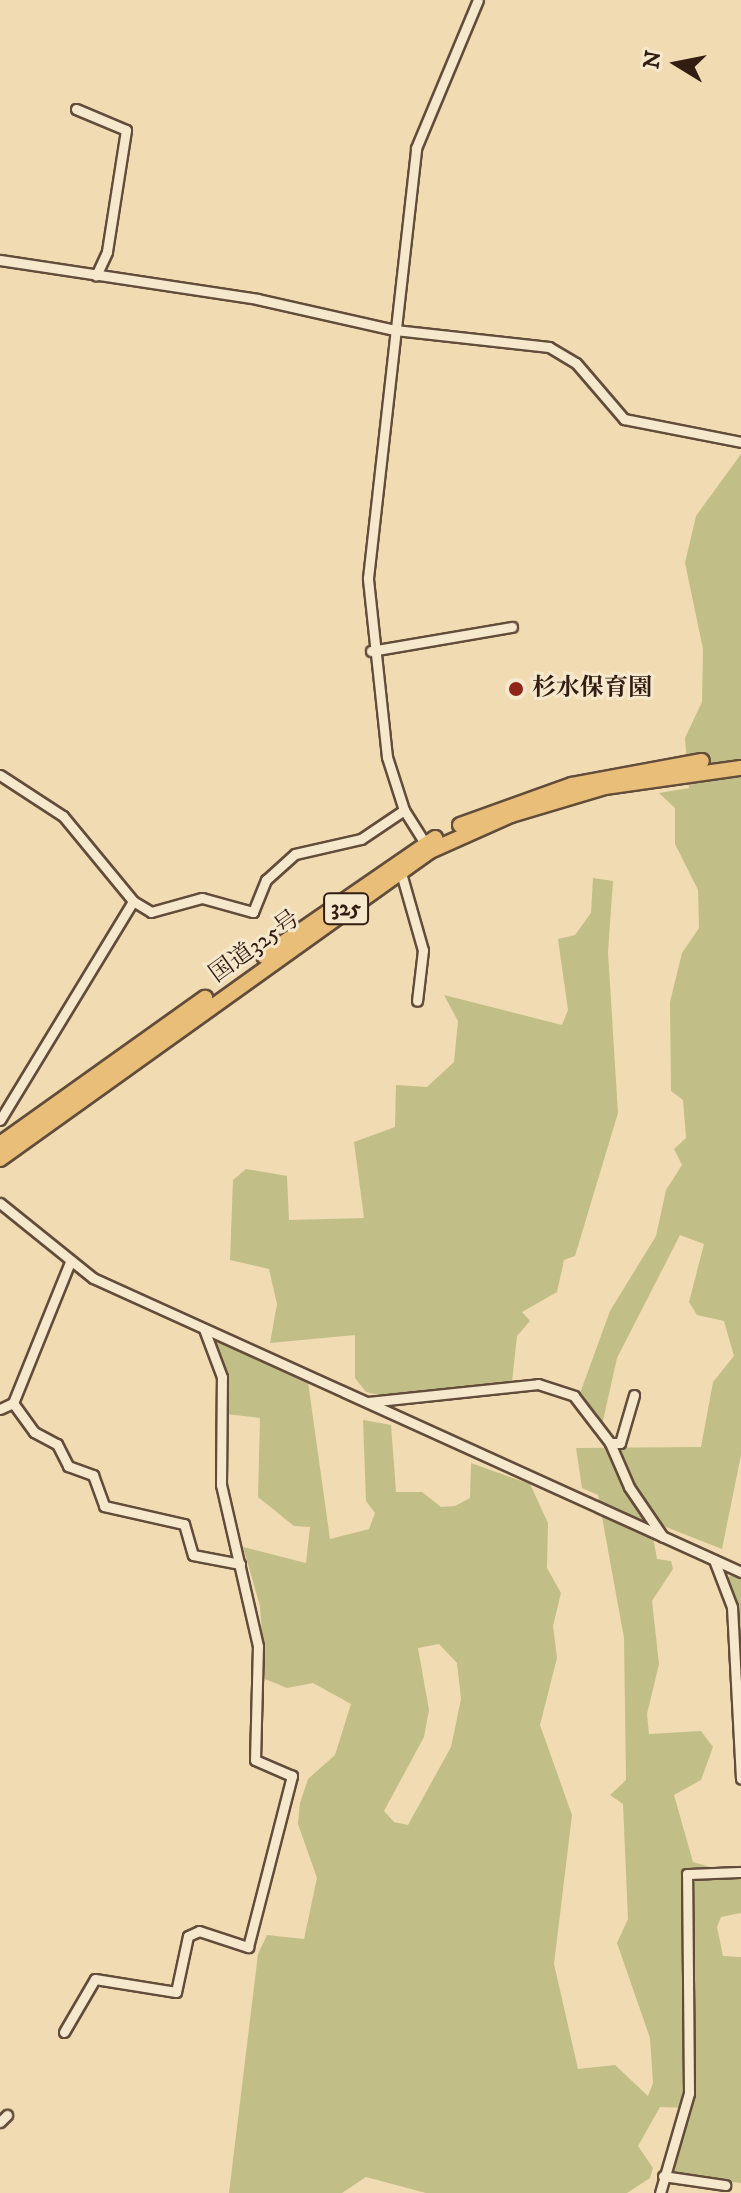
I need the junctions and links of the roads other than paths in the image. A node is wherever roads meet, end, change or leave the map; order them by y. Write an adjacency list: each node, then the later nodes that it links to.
1 (478, 0): 5 (street)
2 (76, 109): 4 (street)
3 (0, 260): 4 (street)
4 (96, 276): 5 (street)
5 (395, 330): 6 (street); 8 (street)
6 (741, 442)
7 (512, 627): 8 (street)
8 (371, 651): 12 (street)
9 (741, 759): 13 (highway, 国道325号 / 325)
10 (741, 768): 13 (highway, 国道325号 / 325)
11 (0, 775): 15 (street)
12 (404, 810): 13 (street); 15 (street)
13 (428, 847): 14 (highway, 国道325号 / 325); 18 (highway, 国道325号 / 325)
14 (401, 873): 16 (street); 19 (highway, 国道325号 / 325)
15 (133, 901): 17 (street)
16 (417, 1001)
17 (0, 1120)
18 (0, 1144)
19 (0, 1159)
20 (0, 1203): 21 (street)
21 (70, 1262): 22 (street); 25 (street)
22 (204, 1329): 24 (street); 30 (street)
23 (634, 1395): 27 (street)
24 (368, 1402): 27 (street); 28 (street)
25 (13, 1403): 26 (street); 30 (street)
26 (0, 1409)
27 (610, 1443): 28 (street)
28 (664, 1538): 29 (street)
29 (714, 1560): 31 (street); 32 (street)
30 (240, 1564): 35 (street)
31 (741, 1572)
32 (739, 1744): 33 (street)
33 (741, 1779)
34 (741, 1872): 36 (street)
35 (64, 2032)
36 (663, 2176): 37 (street); 38 (street)
37 (725, 2185)
38 (660, 2193)

